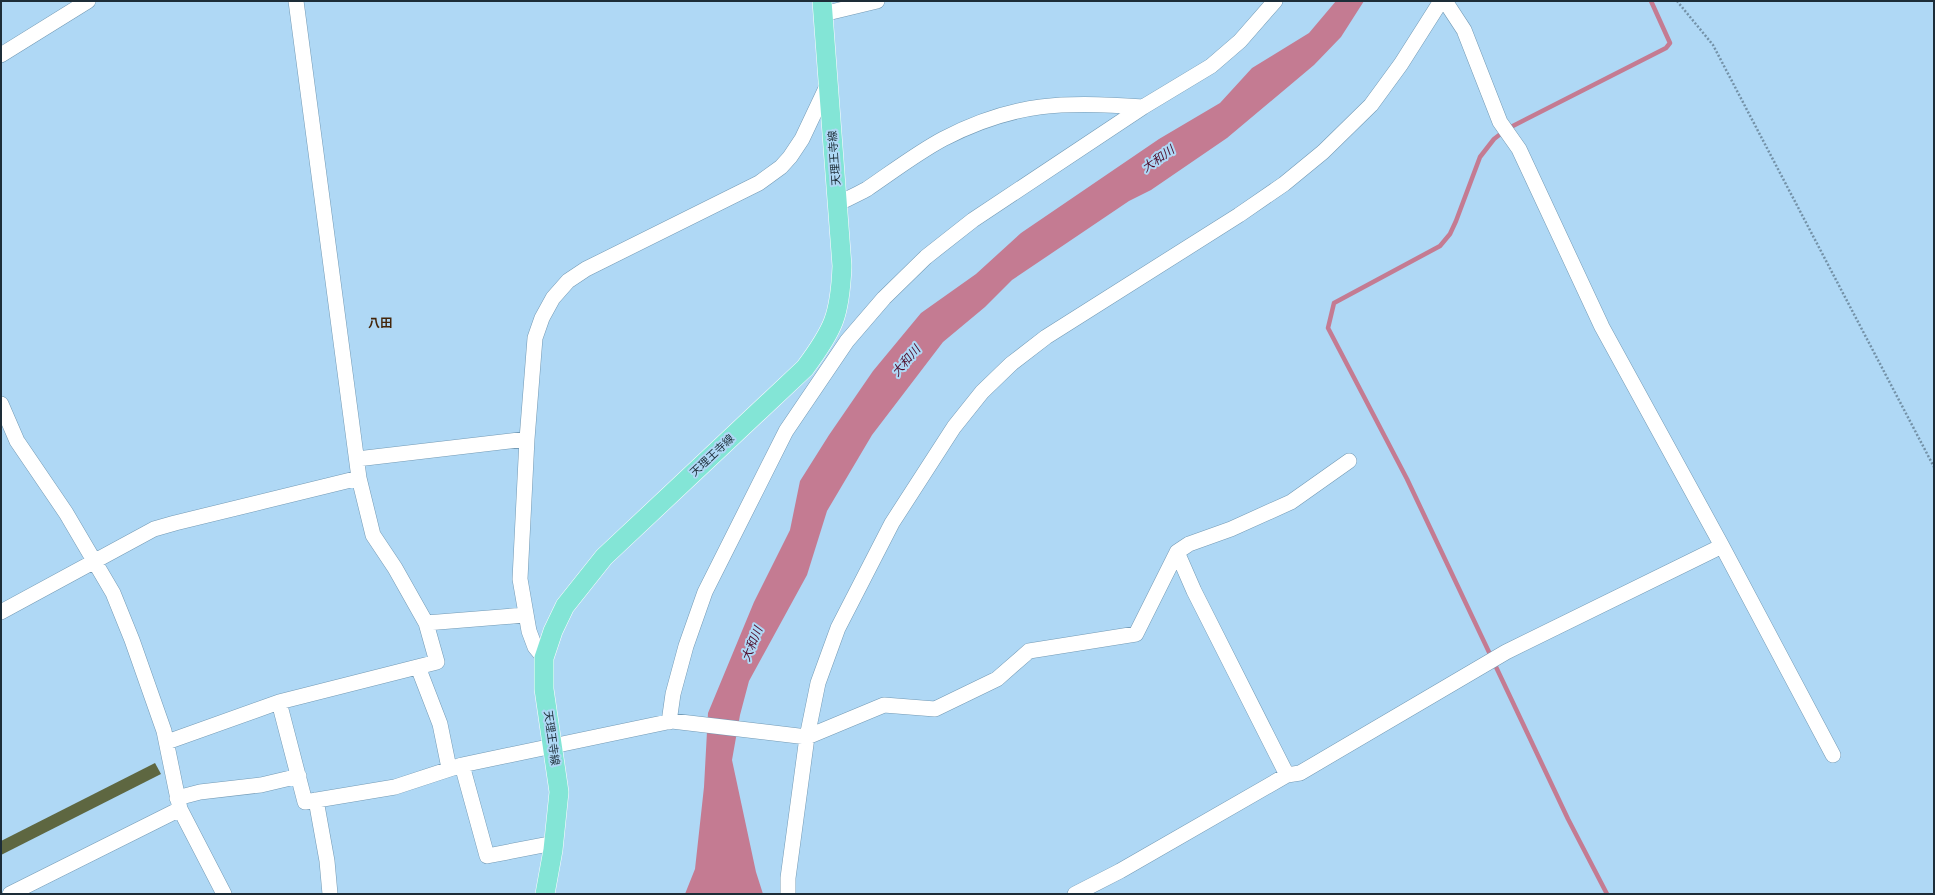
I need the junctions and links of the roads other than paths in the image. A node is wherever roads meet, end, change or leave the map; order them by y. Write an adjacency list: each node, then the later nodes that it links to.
1 (88, 1): 8 (street)
2 (296, 1): 14 (street)
3 (877, 1): 7 (street)
4 (1274, 1): 10 (street)
5 (1441, 1): 27 (street)
6 (1445, 1): 17 (street)
7 (823, 7): 9 (main road, 天理王寺線)
8 (1, 55)
9 (828, 84): 11 (main road, 天理王寺線); 13 (street)
10 (1143, 107): 11 (street); 26 (street)
11 (837, 204): 23 (main road, 天理王寺線)
12 (1, 404): 19 (street)
13 (527, 439): 14 (street); 21 (street)
14 (357, 459): 16 (street)
15 (1350, 461): 18 (street)
16 (359, 478): 19 (street); 22 (street)
17 (1722, 546): 30 (street); 32 (street)
18 (1177, 552): 27 (street); 32 (street)
19 (95, 560): 20 (street); 28 (street)
20 (1, 612)
21 (525, 614): 22 (street); 23 (street)
22 (426, 623): 24 (street)
23 (544, 658): 29 (main road, 天理王寺線)
24 (418, 667): 25 (street); 31 (street)
25 (279, 702): 28 (street); 33 (street)
26 (670, 721): 27 (street); 29 (street)
27 (805, 737): 41 (street)
28 (167, 742): 35 (street)
29 (554, 745): 31 (street); 36 (main road, 天理王寺線)
30 (1833, 755)
31 (456, 766): 34 (street); 36 (street)
32 (1287, 775): 42 (street)
33 (299, 776): 34 (street); 35 (street)
34 (316, 800): 39 (street)
35 (178, 803): 37 (street); 38 (street)
36 (554, 843): 40 (main road, 天理王寺線)
37 (10, 894)
38 (224, 894)
39 (330, 894)
40 (545, 894)
41 (788, 894)
42 (1075, 894)

